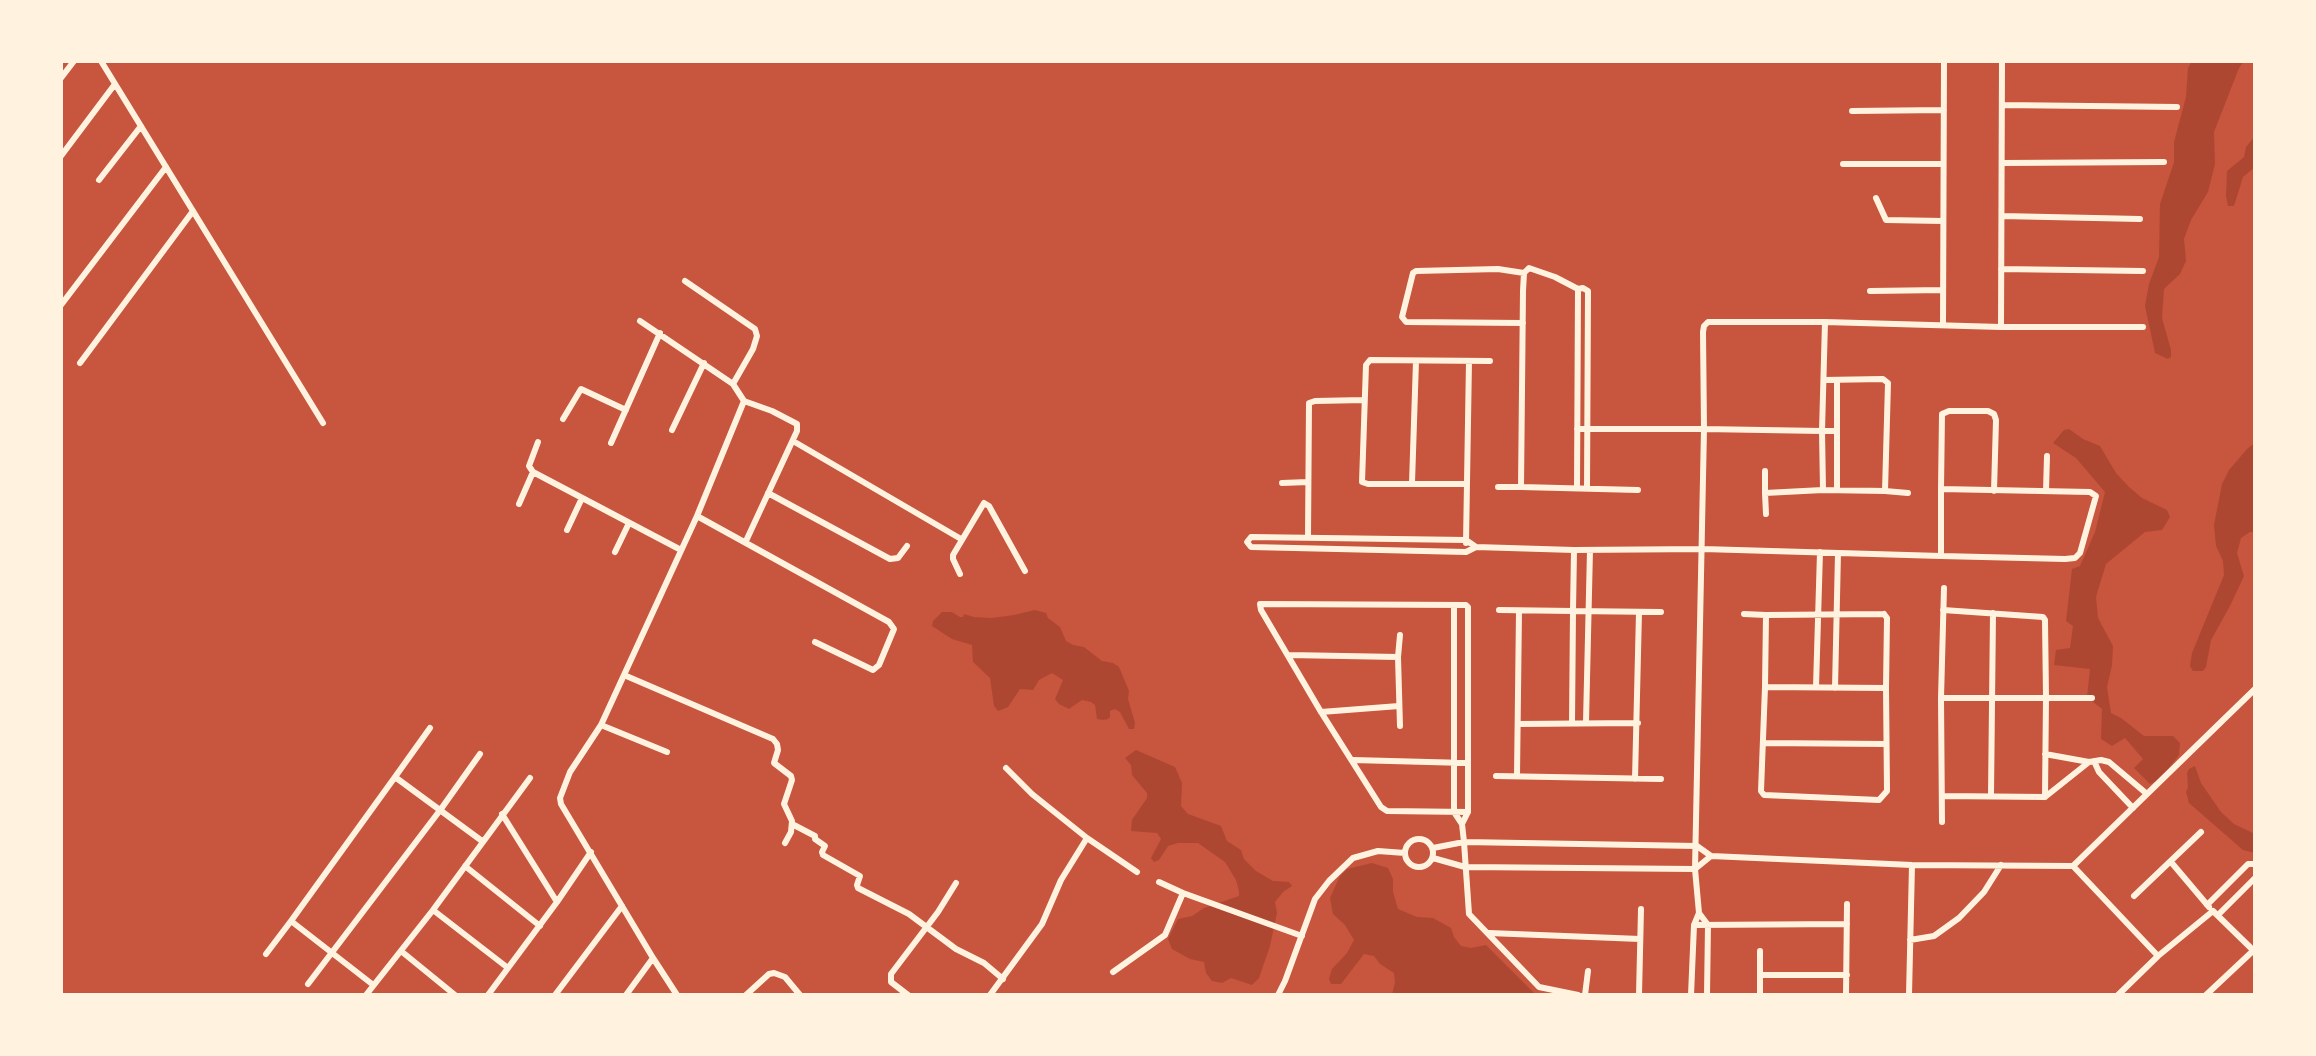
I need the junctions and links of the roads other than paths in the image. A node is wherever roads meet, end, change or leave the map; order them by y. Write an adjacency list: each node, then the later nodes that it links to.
1 (74, 61): 5 (street)
2 (101, 61): 6 (street)
3 (1944, 61): 9 (street)
4 (2002, 61): 7 (street)
5 (61, 78)
6 (116, 84): 11 (street); 12 (street)
7 (2002, 105): 8 (street); 14 (street)
8 (2177, 107)
9 (1944, 110): 10 (street); 16 (street)
10 (1852, 111)
11 (141, 126): 17 (street); 18 (street)
12 (61, 156)
13 (2164, 162): 14 (street)
14 (2002, 163): 21 (street)
15 (1843, 164): 16 (street)
16 (1943, 164): 23 (street)
17 (166, 167): 20 (street); 31 (street)
18 (99, 180)
19 (1876, 198): 23 (street)
20 (193, 211): 42 (street); 51 (street)
21 (2002, 216): 22 (street); 24 (street)
22 (2140, 219)
23 (1943, 221): 29 (street)
24 (2001, 269): 25 (street); 36 (street)
25 (2143, 271)
26 (1524, 273): 28 (street); 34 (street); 34 (street)
27 (685, 281): 46 (street)
28 (1578, 289): 52 (street); 53 (street)
29 (1943, 290): 30 (street); 35 (street)
30 (1870, 291)
31 (61, 305)
32 (640, 321): 38 (street)
33 (1825, 322): 35 (street); 44 (street); 54 (street)
34 (1522, 323): 69 (street)
35 (1943, 326): 36 (street)
36 (2000, 327): 37 (street)
37 (2143, 327)
38 (660, 333): 43 (street); 49 (street)
39 (1490, 360): 41 (street)
40 (1416, 361): 41 (street); 47 (street); 66 (street)
41 (1469, 361): 67 (street)
42 (80, 363)
43 (704, 363): 46 (street); 55 (street)
44 (1824, 380): 45 (street); 56 (street)
45 (1837, 380): 57 (street); 76 (street)
46 (733, 384): 48 (street)
47 (1364, 400): 64 (street); 66 (street)
48 (744, 401): 58 (street); 85 (street)
49 (626, 410): 50 (street); 60 (street)
50 (563, 419)
51 (323, 423)
52 (1587, 428): 53 (street); 54 (street); 71 (street)
53 (1577, 429): 70 (street)
54 (1704, 429): 56 (street); 95 (street)
55 (672, 430)
56 (1822, 431): 57 (street); 74 (street)
57 (1836, 431): 75 (street)
58 (793, 441): 79 (street); 89 (street)
59 (538, 442): 63 (street)
60 (611, 443)
61 (2047, 456): 78 (street)
62 (1765, 471): 80 (street)
63 (533, 472): 82 (street); 83 (street)
64 (1308, 482): 65 (street); 88 (street)
65 (1282, 483)
66 (1412, 483): 67 (street)
67 (1467, 484): 90 (street)
68 (1498, 487): 69 (street)
69 (1521, 487): 70 (street)
70 (1577, 488): 71 (street)
71 (1587, 488): 73 (street)
72 (1941, 489): 77 (street); 77 (street); 103 (street)
73 (1638, 490)
74 (1824, 490): 75 (street); 80 (street)
75 (1837, 490): 76 (street)
76 (1885, 491): 81 (street)
77 (1994, 491): 78 (street)
78 (2046, 491): 103 (street)
79 (768, 493): 91 (street); 92 (street)
80 (1765, 493): 84 (street)
81 (1908, 493)
82 (582, 498): 86 (street); 87 (street)
83 (519, 504)
84 (1766, 514)
85 (697, 516): 91 (street); 96 (street)
86 (629, 523): 96 (street); 99 (street)
87 (567, 530)
88 (1308, 537): 90 (street); 93 (street); 93 (street)
89 (961, 539): 104 (street); 105 (street)
90 (1466, 540): 94 (street); 100 (street)
91 (746, 541): 121 (street)
92 (907, 545)
93 (1308, 547): 100 (street)
94 (1476, 547): 97 (street); 100 (street)
95 (1703, 549): 98 (street); 101 (street); 176 (street)
96 (681, 550): 124 (street)
97 (1574, 550): 98 (street); 111 (street)
98 (1590, 550): 113 (street)
99 (615, 552)
100 (1466, 552)
101 (1820, 552): 102 (street); 117 (street)
102 (1838, 553): 103 (street); 118 (street)
103 (1941, 556)
104 (1025, 571)
105 (960, 574)
106 (1944, 588): 109 (street)
107 (1454, 605): 122 (street); 150 (street); 151 (street)
108 (1499, 610): 110 (street)
109 (1943, 610): 115 (street); 132 (street)
110 (1519, 611): 111 (street); 139 (street)
111 (1573, 611): 113 (street); 137 (street)
112 (1661, 611): 114 (street)
113 (1588, 612): 114 (street); 136 (street)
114 (1639, 612): 138 (street)
115 (1993, 613): 130 (street); 131 (street)
116 (1744, 614): 119 (street)
117 (1818, 614): 118 (street); 119 (street); 126 (street)
118 (1836, 614): 127 (street); 128 (street)
119 (1766, 615): 125 (street)
120 (1400, 635): 123 (street)
121 (816, 642)
122 (1289, 655): 123 (street); 135 (street)
123 (1398, 657): 134 (street)
124 (624, 675): 140 (street); 169 (street)
125 (1765, 687): 126 (street); 143 (street)
126 (1816, 687): 127 (street)
127 (1835, 688): 128 (street)
128 (1886, 688): 144 (street)
129 (2255, 689): 159 (street)
130 (1993, 696): 131 (street); 132 (street); 160 (street)
131 (2046, 697): 133 (street); 147 (street)
132 (1941, 698): 161 (street)
133 (2092, 698)
134 (1399, 706): 135 (street); 141 (street)
135 (1321, 712): 148 (street)
136 (1586, 722): 137 (street); 138 (street)
137 (1572, 723): 139 (street)
138 (1637, 723): 157 (street)
139 (1518, 724): 154 (street)
140 (601, 725): 145 (street); 178 (street)
141 (1401, 726)
142 (430, 728): 155 (street)
143 (1763, 743): 144 (street); 144 (street)
144 (1886, 744)
145 (667, 752)
146 (480, 754): 164 (street)
147 (2045, 754): 149 (street); 162 (street)
148 (1353, 760): 150 (street); 165 (street)
149 (2092, 761): 159 (street); 162 (street); 163 (street)
150 (1455, 762): 151 (street); 165 (street)
151 (1466, 763): 166 (street)
152 (1006, 768): 172 (street)
153 (1496, 776): 154 (street)
154 (1517, 776): 157 (street)
155 (395, 777): 164 (street); 203 (street)
156 (530, 778): 167 (street)
157 (1635, 779): 158 (street)
158 (1661, 779)
159 (2147, 794): 163 (street)
160 (1991, 795): 161 (street); 162 (street)
161 (1943, 796): 168 (street)
162 (2045, 797)
163 (2133, 808): 187 (street)
164 (441, 810): 173 (street); 216 (street)
165 (1454, 812): 166 (street); 170 (street)
166 (1468, 812): 170 (street)
167 (502, 814): 173 (street); 196 (street)
168 (1942, 821)
169 (792, 824): 175 (street); 208 (street)
170 (1462, 824): 174 (street)
171 (2202, 832): 182 (street)
172 (1087, 838): 190 (street); 225 (street)
173 (482, 841): 186 (street)
174 (1464, 842): 176 (street); 177 (street); 188 (street)
175 (785, 843)
176 (1697, 846): 180 (street); 189 (street)
177 (1433, 848): 179 (street); 181 (street)
178 (591, 852): 196 (street); 198 (street)
179 (1405, 853): 181 (street); 210 (street)
180 (1711, 856): 184 (street); 189 (street)
181 (1433, 858): 188 (street)
182 (2171, 862): 195 (street); 201 (street)
183 (2255, 864): 201 (street)
184 (1912, 865): 185 (street); 212 (street)
185 (2001, 865): 187 (street); 212 (street)
186 (465, 866): 200 (street); 207 (street)
187 (2073, 866): 218 (street)
188 (1465, 867): 189 (street); 209 (street)
189 (1695, 869): 202 (street)
190 (1137, 872)
191 (2255, 878): 201 (street)
192 (1159, 882): 194 (street)
193 (956, 883): 208 (street)
194 (1183, 893): 210 (street); 222 (street)
195 (2134, 895)
196 (557, 902): 207 (street)
197 (1847, 904): 204 (street)
198 (622, 906): 219 (street); 231 (street)
199 (1641, 909): 211 (street)
200 (433, 910): 214 (street); 220 (street)
201 (2212, 910): 213 (street); 218 (street)
202 (1699, 914): 205 (street); 206 (street)
203 (291, 921): 216 (street); 217 (street)
204 (1847, 924): 206 (street); 224 (street)
205 (1694, 925): 206 (street); 242 (street)
206 (1708, 925): 243 (street)
207 (540, 926): 220 (street)
208 (926, 928): 225 (street); 236 (street)
209 (1489, 933): 211 (street); 239 (street)
210 (1302, 936): 238 (street)
211 (1640, 939): 241 (street)
212 (1910, 940): 246 (street)
213 (2254, 950): 248 (street)
214 (401, 951): 227 (street); 229 (street)
215 (1759, 951): 223 (street)
216 (330, 953): 226 (street); 227 (street)
217 (266, 954)
218 (2158, 956): 247 (street)
219 (653, 958): 232 (street); 233 (street)
220 (508, 968): 230 (street)
221 (1588, 971): 240 (street)
222 (1113, 972)
223 (1759, 975): 224 (street); 244 (street)
224 (1847, 975): 245 (street)
225 (1003, 979): 237 (street)
226 (308, 984)
227 (372, 985): 228 (street)
228 (366, 995)
229 (455, 995)
230 (488, 995)
231 (555, 995)
232 (626, 995)
233 (677, 995)
234 (746, 995): 235 (street)
235 (800, 995)
236 (908, 995)
237 (990, 995)
238 (1278, 995)
239 (1578, 995)
240 (1585, 995)
241 (1639, 995)
242 (1691, 995)
243 (1707, 995)
244 (1760, 995)
245 (1846, 995)
246 (1909, 995)
247 (2118, 995)
248 (2206, 995)

